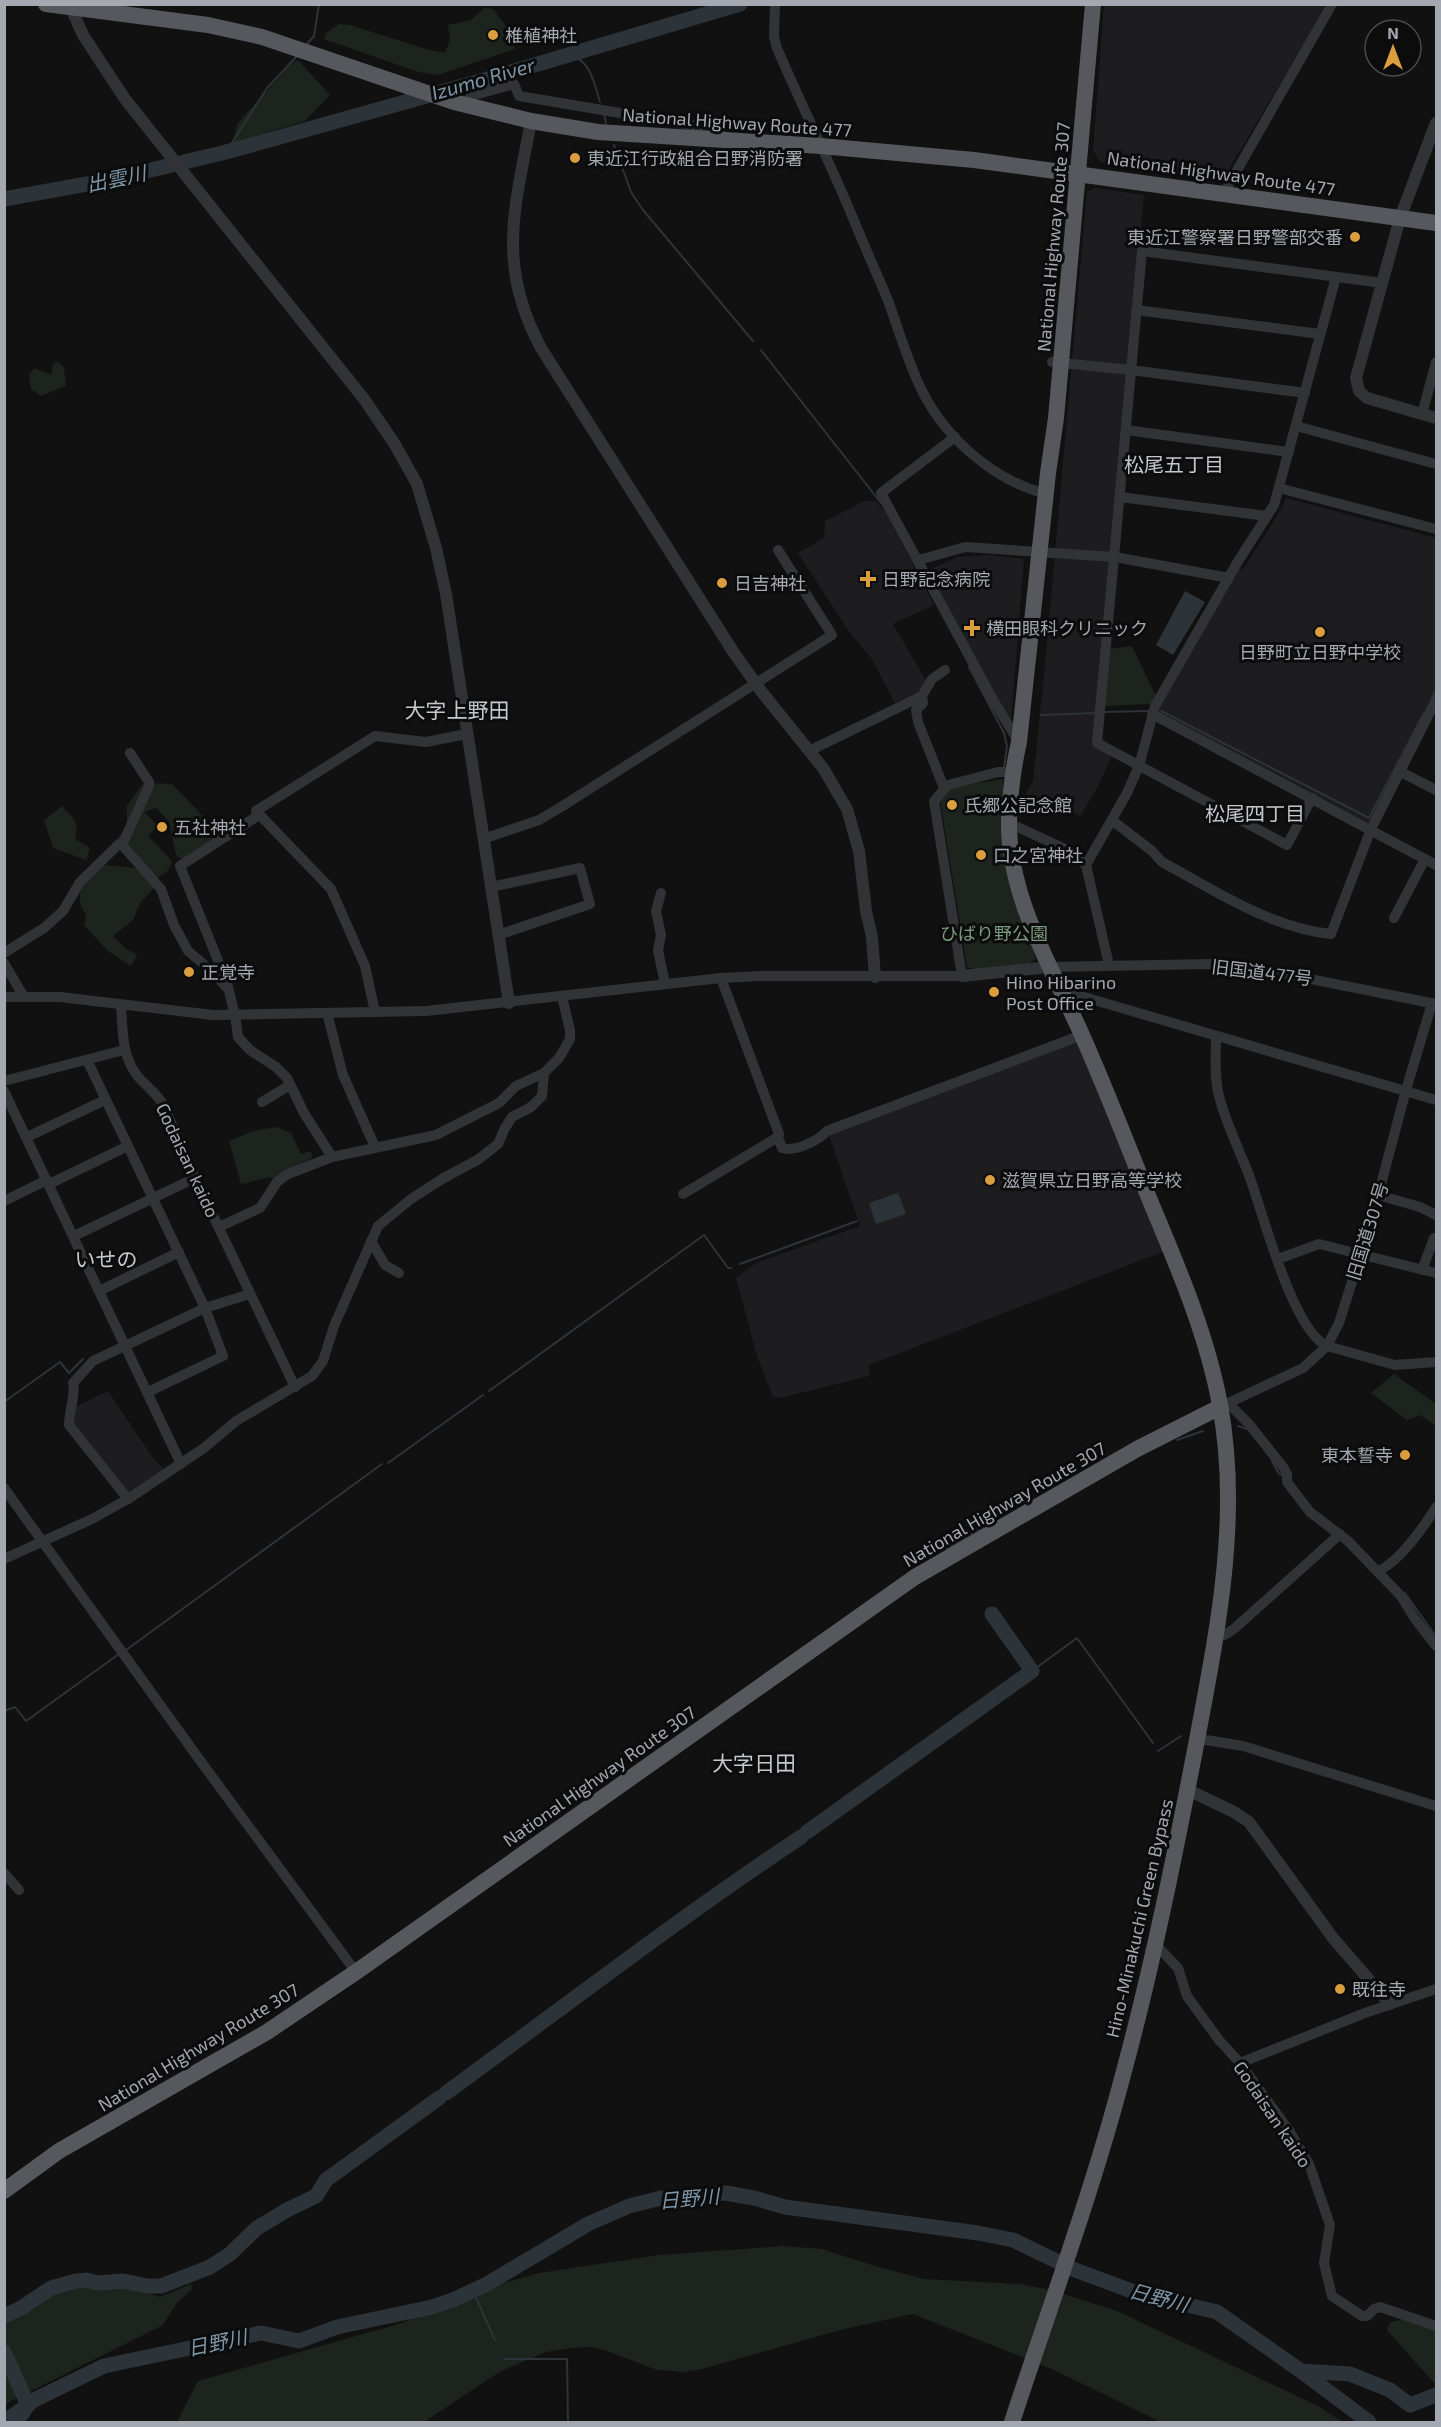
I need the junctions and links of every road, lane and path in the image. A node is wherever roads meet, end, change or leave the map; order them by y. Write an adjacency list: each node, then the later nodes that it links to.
1 (46, 4): 6 (highway, National Highway Route 477)
2 (1085, 4): 12 (highway, National Highway Route 307)
3 (1093, 4): 12 (highway, National Highway Route 307)
4 (1332, 4): 13 (street)
5 (775, 5): 11 (street)
6 (71, 8): 7 (highway, National Highway Route 477); 46 (street)
7 (460, 104): 8 (highway, National Highway Route 477); 10 (street)
8 (531, 121): 10 (highway, National Highway Route 477); 42 (street)
9 (1437, 123): 14 (street)
10 (720, 140): 11 (highway, National Highway Route 477)
11 (821, 146): 12 (highway, National Highway Route 477); 28 (street)
12 (1074, 172): 13 (highway, National Highway Route 477); 21 (highway, National Highway Route 307)
13 (1224, 193): 14 (highway, National Highway Route 477)
14 (1400, 218): 15 (highway, National Highway Route 477); 17 (street)
15 (1437, 224)
16 (1336, 277): 17 (street); 18 (street); 19 (street)
17 (1382, 283): 24 (street)
18 (1136, 310): 19 (street); 22 (street)
19 (1320, 334): 23 (street)
20 (1437, 362): 24 (street)
21 (1057, 363): 22 (street); 32 (highway, National Highway Route 307)
22 (1131, 370): 23 (street); 27 (street)
23 (1305, 393): 26 (street)
24 (1422, 414): 25 (street)
25 (1437, 418)
26 (1296, 426): 29 (street); 30 (street)
27 (1126, 430): 29 (street); 33 (street)
28 (955, 437): 32 (street); 39 (street)
29 (1289, 452): 31 (street)
30 (1437, 464)
31 (1279, 488): 34 (street); 35 (street)
32 (1046, 494): 37 (highway, National Highway Route 307)
33 (1120, 497): 34 (street); 38 (street)
34 (1267, 516): 40 (street)
35 (1437, 529)
36 (778, 550): 42 (street)
37 (1040, 552): 38 (street); 39 (street); 47 (highway, National Highway Route 307)
38 (1114, 557): 40 (street); 50 (street)
39 (919, 560): 47 (street)
40 (1229, 578): 45 (street)
41 (945, 670): 43 (street)
42 (755, 683): 48 (street); 60 (street)
43 (922, 696): 48 (street); 53 (street)
44 (1435, 706): 51 (street)
45 (1152, 714): 50 (street); 55 (street)
46 (466, 734): 56 (street); 60 (street)
47 (1019, 742): 52 (highway, National Highway Route 307)
48 (809, 751): 74 (street)
49 (130, 753): 61 (street)
50 (1139, 766): 55 (street); 57 (street)
51 (1399, 771): 54 (street); 59 (street)
52 (1006, 772): 53 (street); 58 (highway, National Highway Route 307)
53 (944, 788): 73 (street)
54 (1437, 790)
55 (1312, 798): 59 (street)
56 (259, 815): 78 (street); 85 (street)
57 (1113, 821): 59 (street); 63 (street)
58 (1009, 823): 63 (street); 72 (highway, National Highway Route 307)
59 (1371, 829): 62 (street)
60 (483, 839): 65 (street)
61 (122, 845): 69 (street); 78 (street)
62 (1425, 859): 64 (street); 67 (street)
63 (1086, 865): 71 (street)
64 (1437, 865)
65 (491, 887): 68 (street); 68 (street)
66 (661, 893): 76 (street)
67 (1394, 918)
68 (498, 935): 82 (street)
69 (4, 953)
70 (4, 963): 80 (street)
71 (1109, 965): 72 (street, 旧国道477号); 83 (street, 旧国道477号)
72 (1049, 967): 73 (street); 77 (highway, National Highway Route 307)
73 (962, 976): 74 (street)
74 (875, 977): 75 (street)
75 (721, 978): 76 (street); 101 (street)
76 (665, 984): 81 (street)
77 (1060, 990): 88 (highway, National Highway Route 307); 89 (street)
78 (230, 992): 87 (street)
79 (4, 997): 80 (street)
80 (24, 997): 84 (street)
81 (562, 997): 82 (street); 92 (street)
82 (509, 1003): 85 (street)
83 (1435, 1004): 95 (street, 旧国道307号)
84 (121, 1005): 87 (street); 90 (street, Godaisan kaido)
85 (375, 1012): 86 (street)
86 (327, 1013): 87 (street); 103 (street)
87 (235, 1015): 94 (street)
88 (1082, 1035): 101 (street); 130 (highway, National Highway Route 307)
89 (1216, 1036): 95 (street); 118 (street)
90 (124, 1050): 91 (street); 105 (street, Godaisan kaido)
91 (87, 1060): 93 (street); 97 (street)
92 (544, 1073): 103 (street); 115 (street)
93 (4, 1081)
94 (290, 1085): 99 (street); 104 (street)
95 (1406, 1090): 98 (street); 108 (street, 旧国道307号)
96 (4, 1091): 100 (street)
97 (105, 1100): 100 (street); 102 (street)
98 (1437, 1100)
99 (262, 1101)
100 (27, 1137): 106 (street)
101 (778, 1137): 107 (street)
102 (128, 1146): 106 (street); 109 (street)
103 (375, 1147): 104 (street)
104 (332, 1157): 112 (street)
105 (195, 1178): 109 (street); 112 (street, Godaisan kaido)
106 (48, 1182): 110 (street); 113 (street)
107 (683, 1194)
108 (1378, 1195): 111 (street); 117 (street, 旧国道307号)
109 (152, 1198): 113 (street); 116 (street)
110 (4, 1201)
111 (1437, 1215)
112 (219, 1227): 123 (street, Godaisan kaido)
113 (74, 1236): 122 (street)
114 (1434, 1238): 119 (street)
115 (371, 1241): 120 (street); 128 (street)
116 (179, 1252): 122 (street); 124 (street)
117 (1361, 1254): 118 (street); 119 (street); 126 (street, 旧国道307号)
118 (1278, 1259): 126 (street)
119 (1422, 1270): 121 (street)
120 (399, 1273)
121 (1437, 1273)
122 (99, 1291): 125 (street)
123 (250, 1294): 124 (street); 128 (street, Godaisan kaido)
124 (205, 1308): 125 (street); 129 (street)
125 (125, 1346): 129 (street); 133 (street)
126 (1328, 1346): 127 (street); 130 (street, 旧国道307号)
127 (1437, 1362)
128 (294, 1388): 131 (street)
129 (148, 1392): 131 (street)
130 (1225, 1406): 135 (street); 139 (highway, Hino-Minakuchi Green Bypass); 147 (highway, National Highway Route 307)
131 (181, 1464): 133 (street)
132 (4, 1488): 136 (street)
133 (128, 1499): 136 (street)
134 (1437, 1507): 138 (street)
135 (1340, 1534): 138 (street); 139 (street)
136 (43, 1542): 137 (street); 147 (street)
137 (4, 1559)
138 (1378, 1571): 140 (street)
139 (1216, 1636): 142 (highway, Hino-Minakuchi Green Bypass)
140 (1437, 1646)
141 (1206, 1740): 143 (street)
142 (1188, 1790): 146 (highway, Hino-Minakuchi Green Bypass); 149 (street)
143 (1437, 1806)
144 (4, 1873): 145 (street)
145 (19, 1890)
146 (1156, 1945): 150 (street, Godaisan kaido); 153 (highway, Hino-Minakuchi Green Bypass)
147 (357, 1972): 151 (highway, National Highway Route 307)
148 (1437, 1989): 149 (street)
149 (1390, 2004): 150 (street)
150 (1240, 2063): 152 (street, Godaisan kaido)
151 (4, 2191)
152 (1437, 2326)
153 (1012, 2422)

